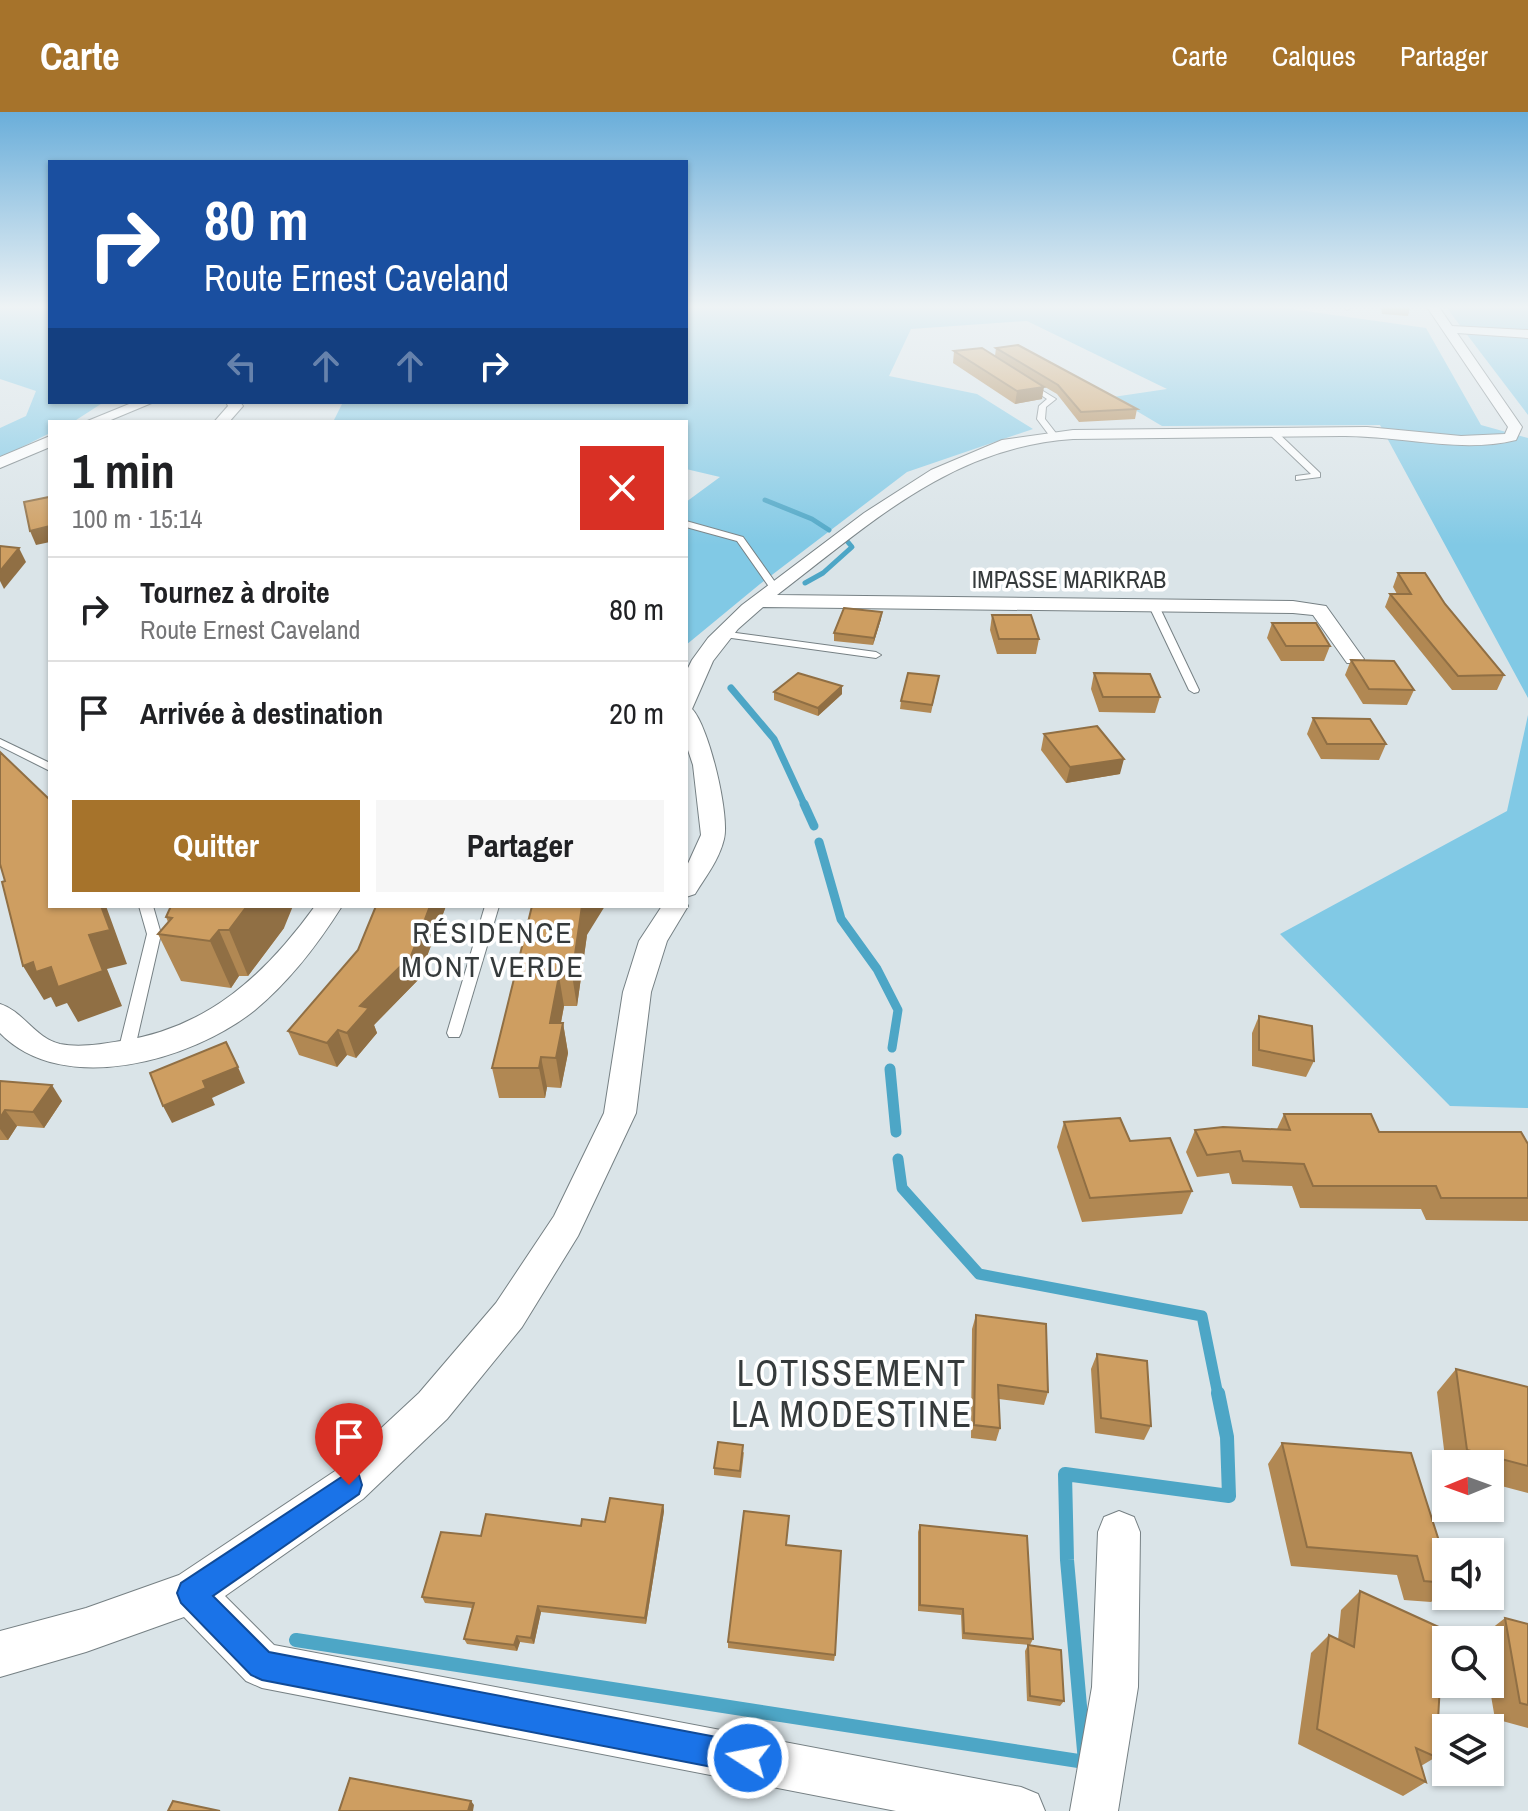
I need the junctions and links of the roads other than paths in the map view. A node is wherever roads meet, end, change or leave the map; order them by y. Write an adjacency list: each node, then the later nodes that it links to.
1 (1032, 386): 8 (lane)
2 (1487, 386): 7 (street)
3 (142, 404): 5 (street)
4 (234, 404): 6 (street)
5 (98, 420)
6 (223, 420)
7 (1272, 432): 8 (street); 11 (lane)
8 (1055, 437): 13 (street)
9 (48, 442): 10 (street)
10 (0, 463)
11 (1299, 478)
12 (688, 525): 13 (lane)
13 (767, 595): 14 (street, IMPASSE MARIKRAB); 15 (street)
14 (1154, 606): 17 (street, IMPASSE MARIKRAB); 18 (lane)
15 (721, 634): 16 (lane); 19 (street)
16 (876, 655)
17 (1354, 659)
18 (1194, 690)
19 (688, 694)
20 (688, 719): 23 (street)
21 (0, 742): 22 (lane)
22 (48, 767)
23 (697, 810): 24 (street)
24 (688, 885)
25 (147, 908): 31 (lane)
26 (328, 908): 31 (street)
27 (491, 908): 30 (lane)
28 (674, 908): 33 (street)
29 (0, 1015): 31 (street)
30 (454, 1033)
31 (126, 1052)
32 (1119, 1532): 36 (street)
33 (191, 1593): 34 (street); 35 (street)
34 (0, 1654)
35 (1021, 1811)
36 (1094, 1811)

